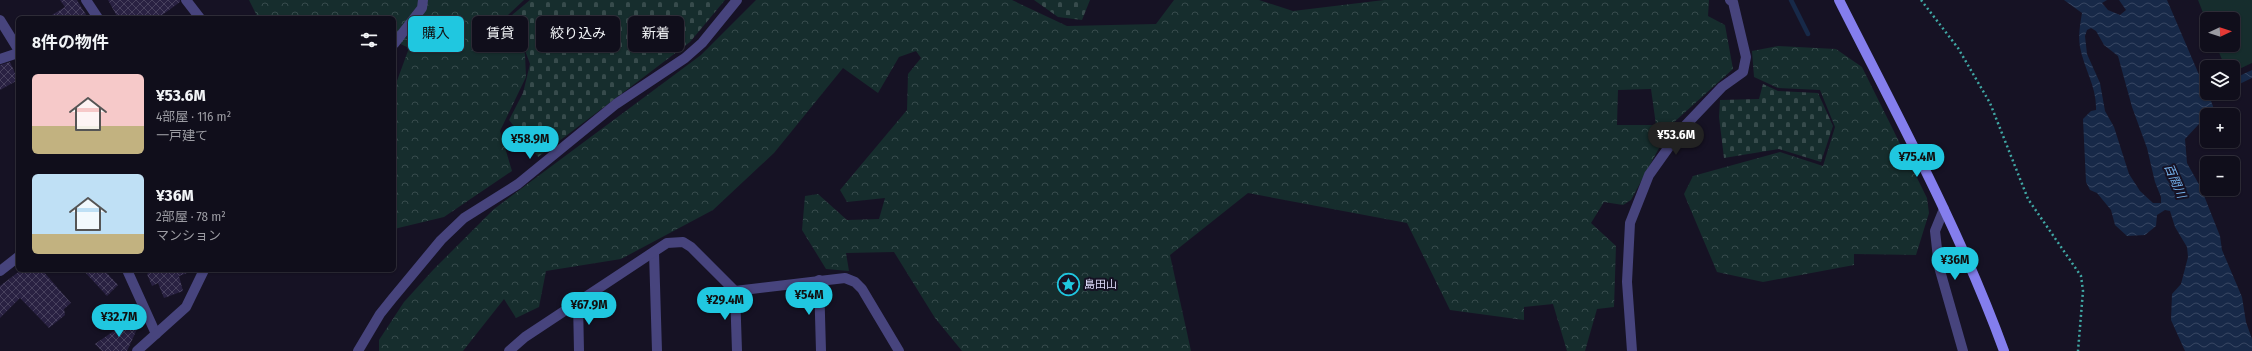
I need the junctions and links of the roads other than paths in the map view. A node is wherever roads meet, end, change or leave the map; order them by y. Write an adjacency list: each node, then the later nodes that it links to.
1 (86, 0): 7 (street)
2 (186, 0): 8 (street)
3 (423, 0): 10 (street)
4 (737, 0): 25 (street)
5 (1730, 0): 32 (street)
6 (1839, 0): 14 (street)
7 (97, 16)
8 (198, 16)
9 (0, 20): 11 (street)
10 (396, 41)
11 (16, 46)
12 (16, 53): 13 (street)
13 (0, 59)
14 (1944, 209): 33 (street); 34 (street)
15 (654, 252): 21 (street); 22 (street); 28 (street)
16 (16, 259): 17 (street)
17 (0, 271)
18 (128, 272): 23 (street)
19 (203, 272): 23 (street)
20 (819, 280): 21 (street); 30 (street); 31 (street)
21 (735, 291): 29 (street)
22 (578, 302): 26 (street); 27 (street)
23 (156, 334): 24 (street)
24 (137, 351)
25 (358, 351)
26 (508, 351)
27 (579, 351)
28 (657, 351)
29 (737, 351)
30 (820, 351)
31 (899, 351)
32 (1632, 351)
33 (1964, 351)
34 (2004, 351)

